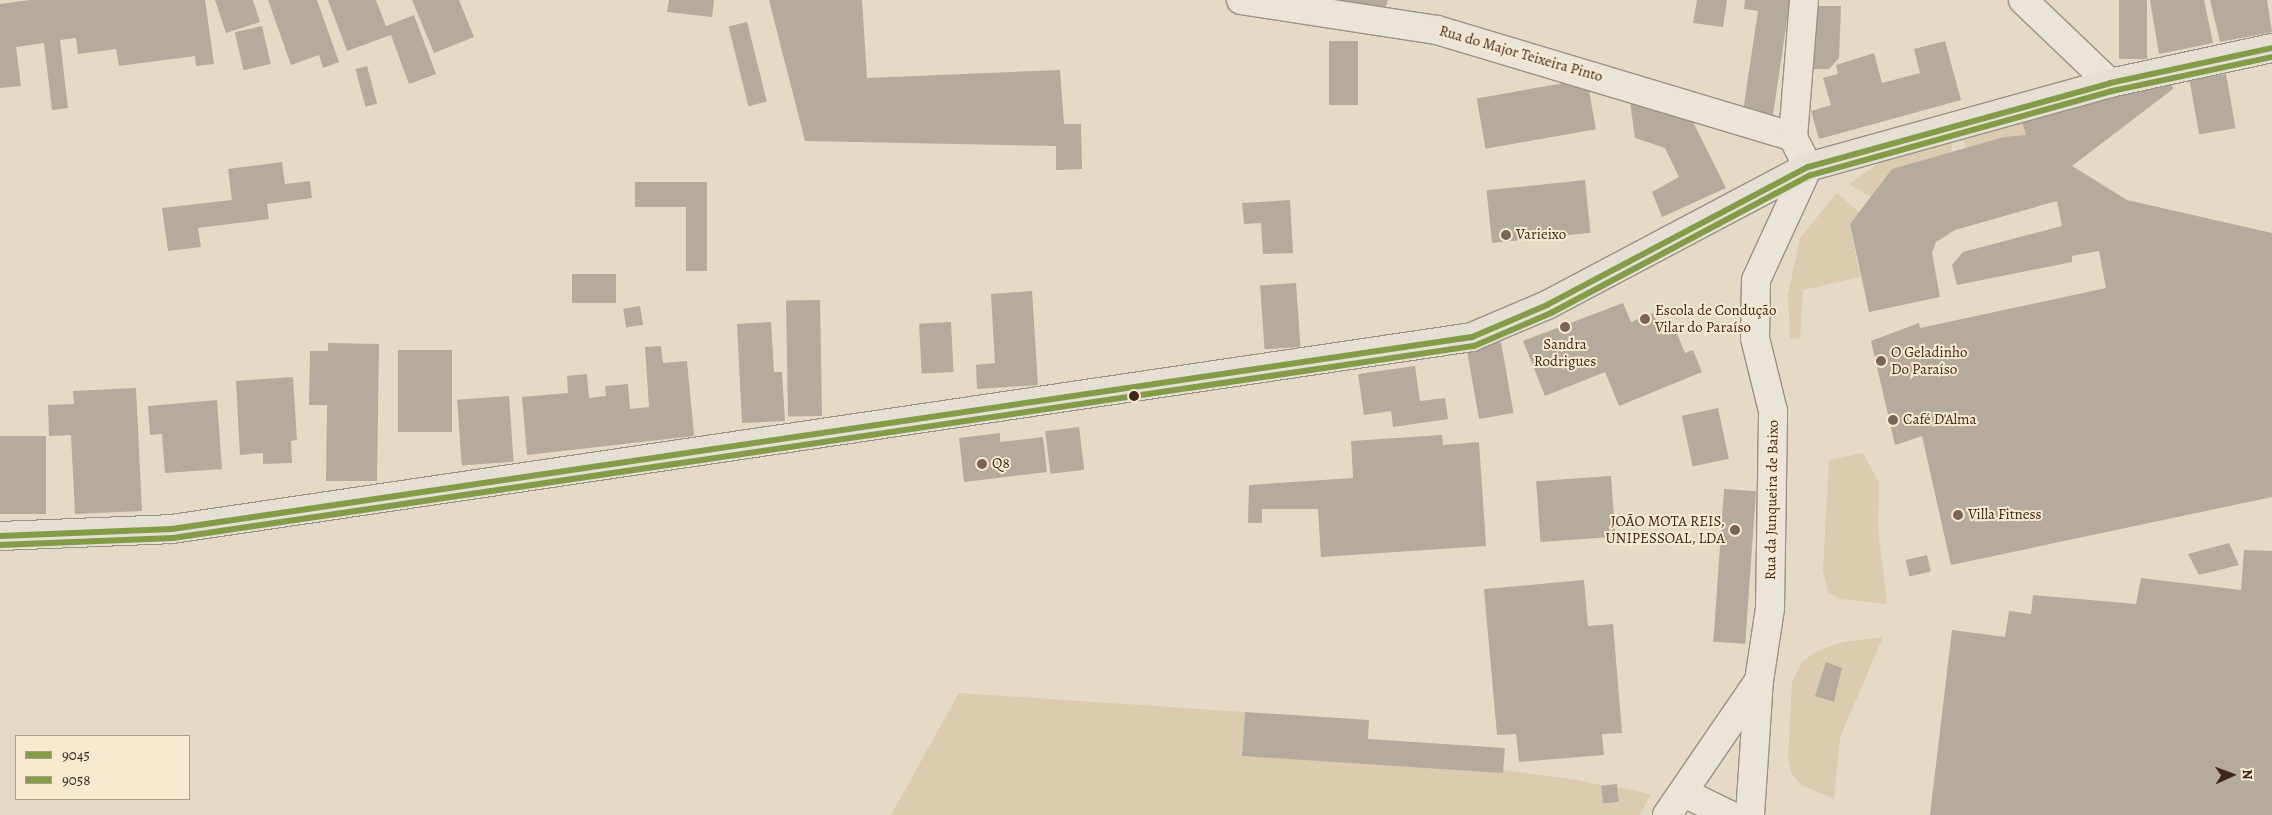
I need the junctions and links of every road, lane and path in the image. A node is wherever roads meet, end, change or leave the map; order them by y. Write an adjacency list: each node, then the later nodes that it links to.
1 (1242, 0): 6 (street, Rua do Major Teixeira Pinto)
2 (1804, 0): 6 (street)
3 (2022, 0): 5 (street)
4 (2272, 48): 5 (main road)
5 (2110, 82): 7 (main road)
6 (1792, 138): 7 (street)
7 (1808, 167): 8 (main road); 9 (street, Rua da Junqueira de Baixo)
8 (0, 536)
9 (1759, 681): 10 (street); 13 (street, Rua da Junqueira de Baixo)
10 (1684, 793): 11 (street); 12 (street)
11 (1666, 815)
12 (1730, 815)
13 (1750, 815)

